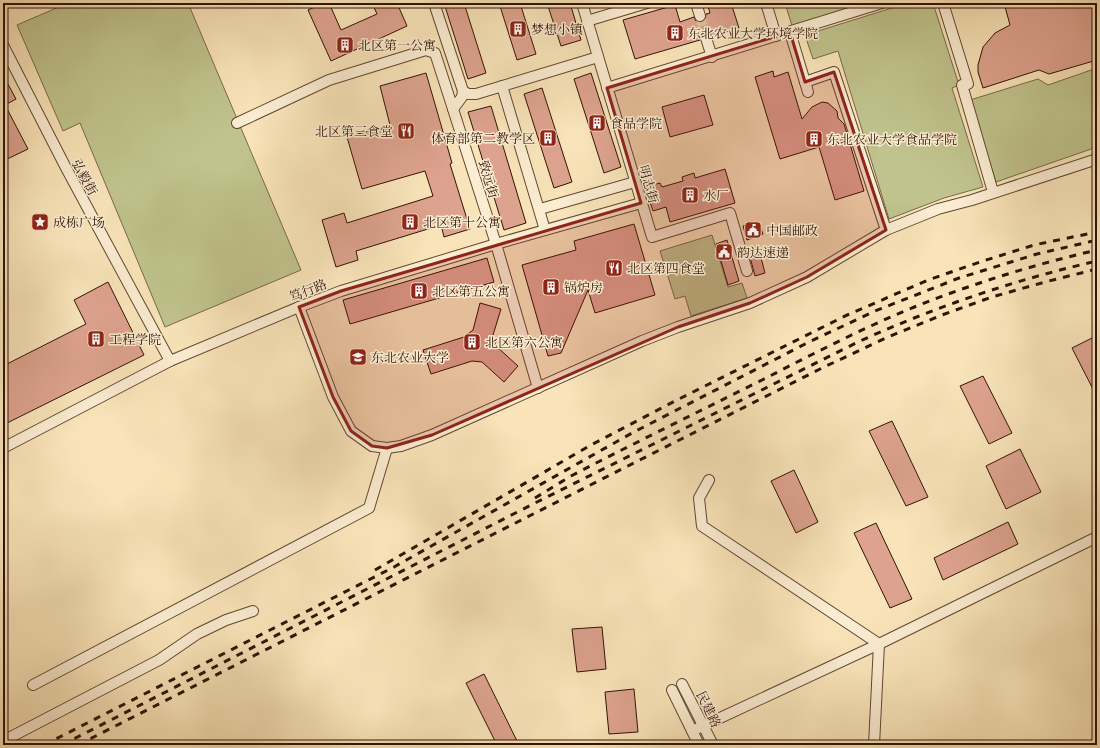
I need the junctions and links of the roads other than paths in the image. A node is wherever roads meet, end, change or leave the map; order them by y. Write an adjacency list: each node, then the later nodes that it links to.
1 (434, 3): 19 (street)
2 (582, 3): 9 (street, 明志街)
3 (647, 3): 9 (street)
4 (696, 3): 8 (street)
5 (766, 3): 11 (street)
6 (882, 3): 10 (street)
7 (943, 3): 25 (street)
8 (700, 16)
9 (587, 21): 15 (street, 明志街)
10 (790, 32): 11 (street); 16 (street)
11 (776, 36): 14 (street)
12 (706, 38): 14 (street)
13 (3, 45): 33 (street, 弘毅街)
14 (712, 56): 18 (street)
15 (598, 57): 17 (street); 18 (street, 明志街)
16 (805, 82): 20 (street); 29 (street)
17 (502, 86): 19 (street); 27 (street)
18 (607, 88): 24 (street, 明志街)
19 (463, 91): 21 (street)
20 (808, 92)
21 (453, 109): 22 (street, 致远街); 30 (street, 致远街)
22 (237, 123)
23 (1097, 160): 25 (street)
24 (635, 182): 26 (street, 明志街); 27 (street)
25 (993, 192): 29 (street)
26 (641, 203): 28 (street, 笃行路); 31 (street, 明志街)
27 (540, 209): 28 (street)
28 (545, 230): 30 (street, 笃行路)
29 (886, 230): 34 (street)
30 (496, 244): 32 (street, 笃行路); 34 (street, 致远街)
31 (747, 270)
32 (299, 307): 33 (street, 笃行路); 36 (street)
33 (170, 361): 35 (street, 笃行路)
34 (538, 388): 36 (street)
35 (3, 448)
36 (387, 448): 42 (street)
37 (709, 480): 40 (street)
38 (1097, 537): 40 (street)
39 (253, 611): 46 (street)
40 (879, 644): 44 (street); 49 (street)
41 (682, 684): 44 (street, 民建路)
42 (34, 685)
43 (672, 690): 45 (street, 民建路)
44 (703, 726): 45 (street); 48 (street, 民建路)
45 (692, 731): 47 (street, 民建路)
46 (3, 742)
47 (699, 745)
48 (713, 745)
49 (874, 745)

